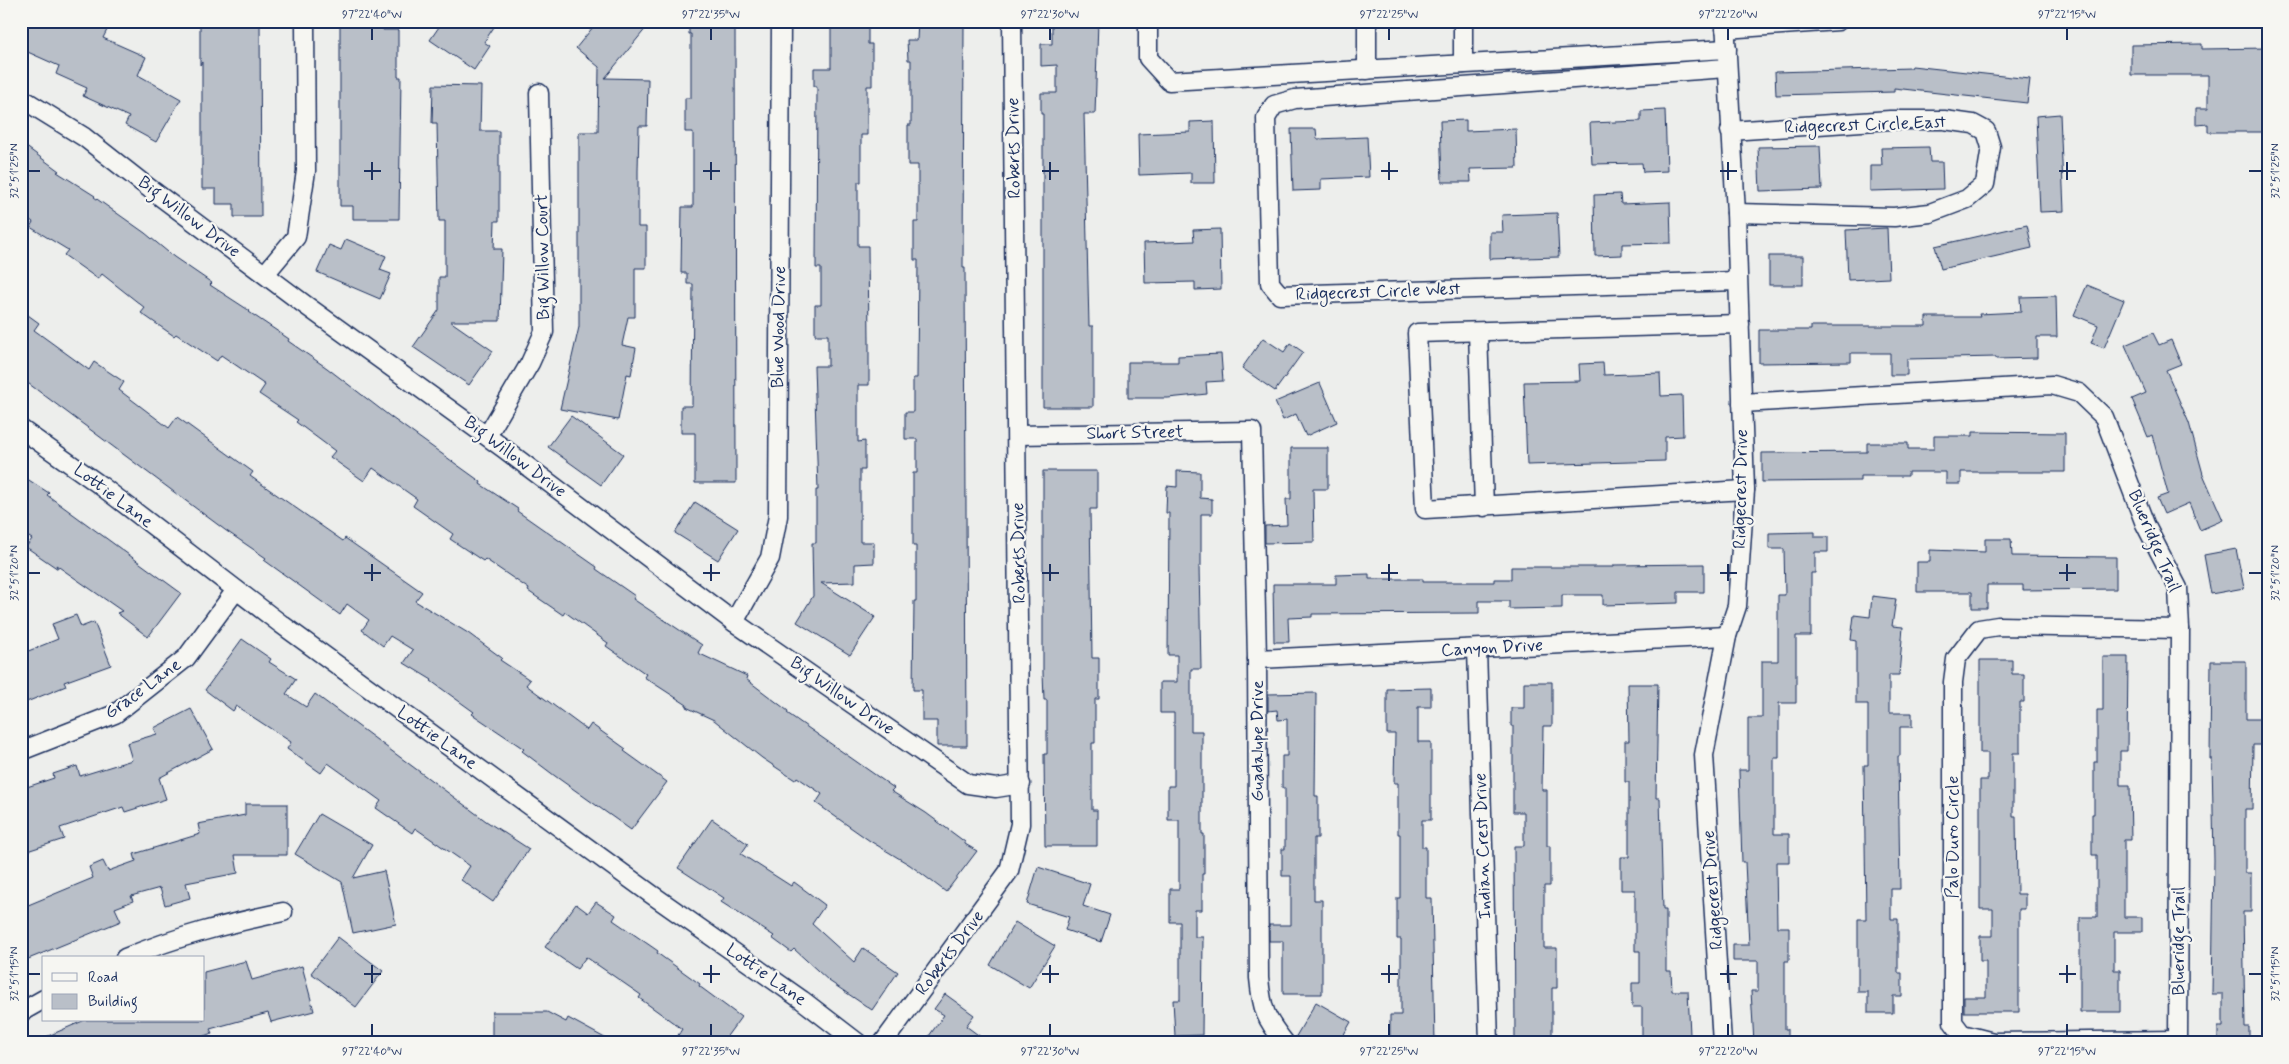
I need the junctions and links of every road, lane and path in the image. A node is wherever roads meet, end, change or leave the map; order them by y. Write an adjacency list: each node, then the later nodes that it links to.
1 (305, 21): 17 (street)
2 (781, 21): 29 (street, Blue Wood Drive)
3 (1012, 21): 24 (street, Roberts Drive)
4 (1148, 21): 12 (street)
5 (1367, 21): 12 (street)
6 (1463, 21): 10 (street)
7 (1838, 21): 8 (street)
8 (1725, 25): 9 (street, Ridgecrest Drive)
9 (1726, 49): 10 (street); 11 (street, Ridgecrest Drive)
10 (1463, 64): 12 (street)
11 (1728, 68): 15 (street, Ridgecrest Drive); 18 (street, Ridgecrest Circle West)
12 (1367, 70)
13 (539, 93): 25 (street, Big Willow Court)
14 (21, 98): 17 (street, Big Willow Drive)
15 (1730, 131): 16 (street, Ridgecrest Drive); 16 (street, Ridgecrest Circle East)
16 (1736, 213): 18 (street, Ridgecrest Drive)
17 (265, 274): 25 (street, Big Willow Drive)
18 (1736, 281): 19 (street, Ridgecrest Drive)
19 (1740, 324): 20 (street); 21 (street, Ridgecrest Drive)
20 (1478, 332): 27 (street); 27 (street)
21 (1742, 403): 26 (street, Ridgecrest Drive); 30 (street, Blueridge Trail)
22 (21, 428): 28 (street, Lottie Lane)
23 (1252, 431): 24 (street, Short Street); 33 (street, Guadalupe Drive)
24 (1018, 435): 35 (street, Roberts Drive)
25 (487, 436): 29 (street, Big Willow Drive)
26 (1745, 490): 27 (street); 31 (street, Ridgecrest Drive)
27 (1484, 507)
28 (236, 590): 34 (street, Grace Lane); 41 (street, Lottie Lane)
29 (734, 622): 35 (street, Big Willow Drive)
30 (2180, 629): 40 (street, Blueridge Trail); 40 (street, Palo Duro Circle)
31 (1727, 636): 32 (street, Canyon Drive); 45 (street, Ridgecrest Drive)
32 (1477, 648): 33 (street, Canyon Drive); 44 (street, Indian Crest Drive)
33 (1257, 659): 43 (street, Guadalupe Drive)
34 (21, 751)
35 (1021, 784): 42 (street, Roberts Drive)
36 (283, 912): 37 (street)
37 (130, 956)
38 (42, 1000): 39 (street)
39 (21, 1012)
40 (2178, 1042)
41 (858, 1043)
42 (883, 1043)
43 (1285, 1043)
44 (1489, 1043)
45 (1722, 1043)

